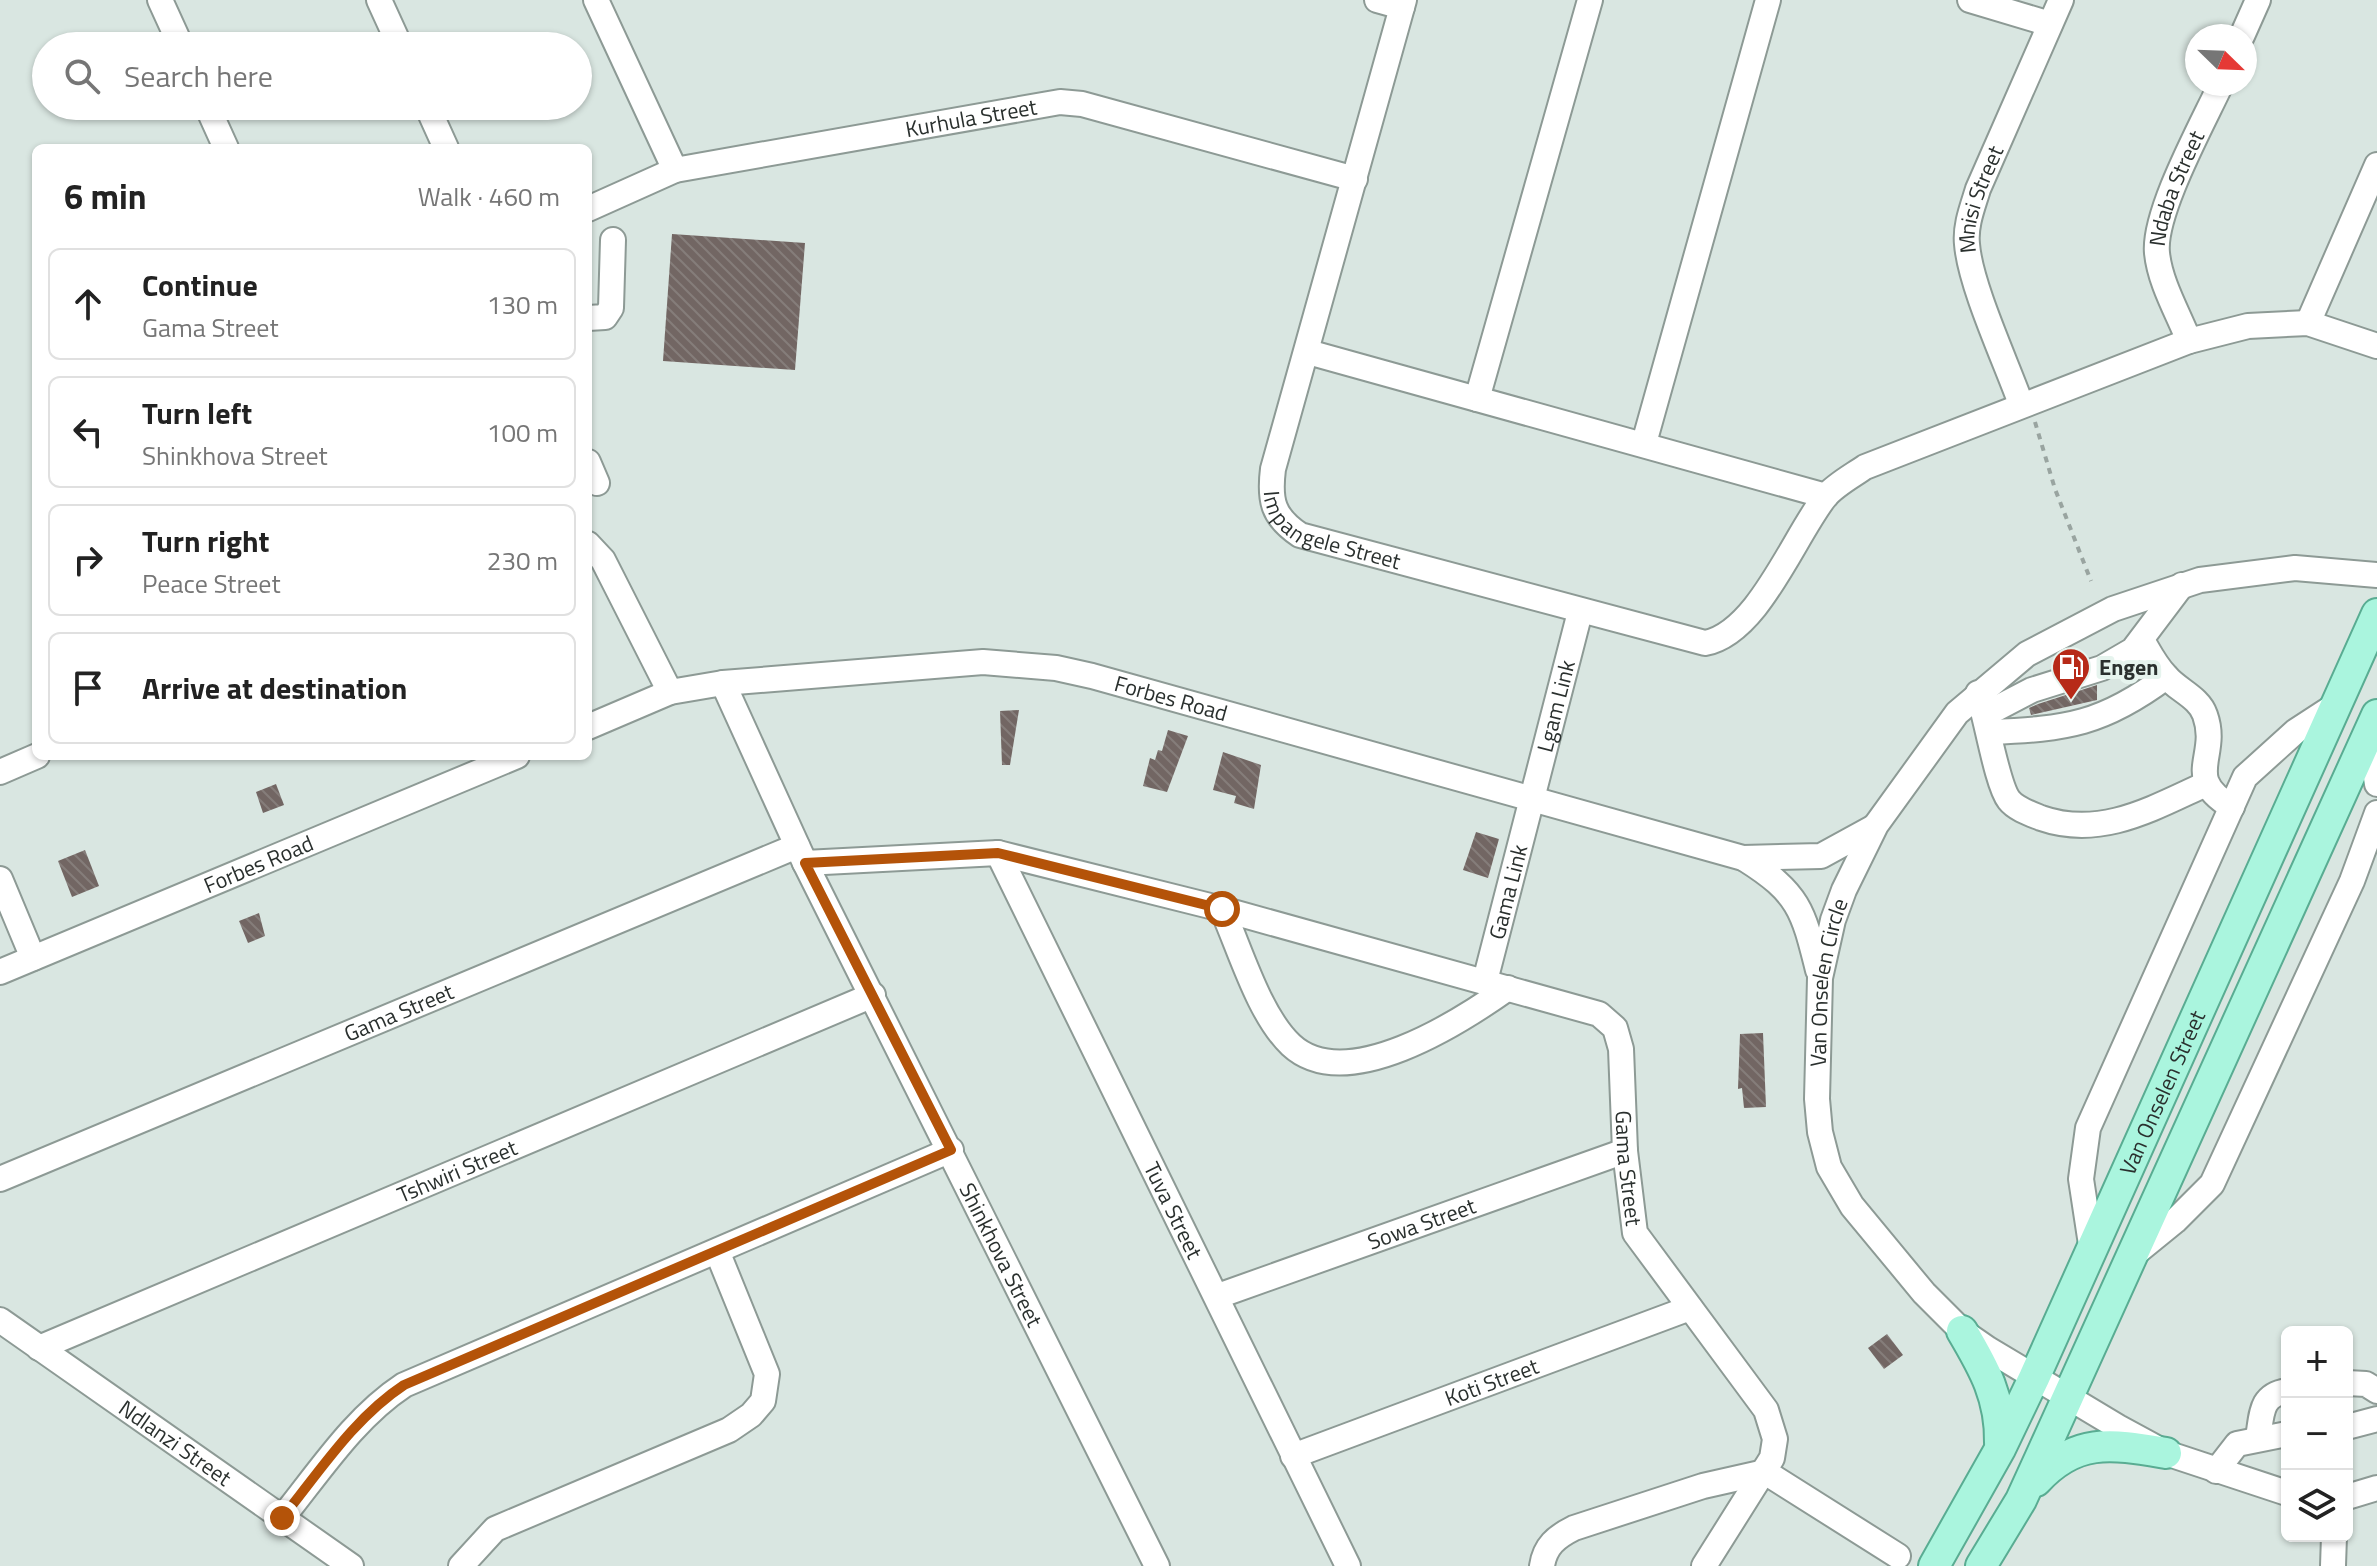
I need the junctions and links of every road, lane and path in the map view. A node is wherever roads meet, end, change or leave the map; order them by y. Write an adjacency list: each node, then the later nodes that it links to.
1 (160, 0): 13 (street)
2 (379, 0): 14 (street)
3 (1377, 0): 10 (street)
4 (1590, 0): 30 (street)
5 (1768, 0): 32 (street)
6 (1970, 0): 11 (street)
7 (2061, 0): 11 (street, Mnisi Street)
8 (2258, 0): 12 (street)
9 (604, 1): 21 (street)
10 (1403, 3): 22 (street, Impangele Street)
11 (2050, 24): 31 (street, Mnisi Street)
12 (2247, 24)
13 (175, 32)
14 (394, 32)
15 (2216, 96): 27 (street, Ndaba Street)
16 (213, 120): 18 (street)
17 (433, 120): 19 (street)
18 (224, 144)
19 (444, 144)
20 (2377, 165): 26 (street)
21 (675, 170): 22 (street, Kurhula Street); 23 (street, Kurhula Street)
22 (1355, 179): 29 (street, Impangele Street)
23 (592, 207)
24 (613, 240): 25 (street)
25 (592, 318)
26 (2308, 323): 27 (street); 28 (street)
27 (2189, 341): 31 (street)
28 (2377, 346)
29 (1308, 352): 30 (street); 38 (street, Impangele Street)
30 (1477, 399): 32 (street)
31 (2025, 402): 33 (street); 36 (path)
32 (1644, 443): 33 (street)
33 (1826, 496): 38 (street, Impangele Street)
34 (592, 548): 43 (street)
35 (2377, 575): 37 (street, Van Onselen Circle)
36 (2091, 581)
37 (2182, 585): 40 (street); 45 (street, Van Onselen Circle)
38 (1580, 612): 53 (street, Lgam Link)
39 (2377, 614): 44 (main road, Van Onselen Street)
40 (2142, 640): 41 (street); 45 (street)
41 (2166, 677): 45 (street); 51 (street)
42 (723, 683): 43 (street, Forbes Road); 53 (street, Forbes Road); 58 (street, Shinkhova Street)
43 (670, 692): 47 (street, Forbes Road)
44 (2339, 703): 54 (street); 71 (main road, Van Onselen Street)
45 (1985, 713): 51 (street); 56 (street, Van Onselen Circle)
46 (2373, 724): 52 (street); 72 (main road, Van Onselen Street)
47 (592, 725)
48 (32, 758): 50 (street)
49 (507, 760): 62 (street, Forbes Road)
50 (0, 772)
51 (2206, 784): 54 (street)
52 (2377, 784)
53 (1533, 801): 59 (street, Forbes Road); 65 (street, Gama Link)
54 (2232, 807): 71 (street)
55 (2377, 813): 72 (street)
56 (1876, 825): 59 (street, Forbes Road); 64 (street, Van Onselen Circle)
57 (998, 853): 58 (street, Gama Street); 61 (street, Gama Street); 73 (street, Tuva Street)
58 (801, 854): 66 (street, Shinkhova Street); 69 (street, Gama Street)
59 (1743, 858): 64 (street, Forbes Road)
60 (0, 879): 62 (street)
61 (1222, 909): 65 (street, Gama Street); 65 (street)
62 (33, 958): 63 (street, Forbes Road)
63 (0, 972)
64 (1820, 978): 76 (street, Van Onselen Circle)
65 (1496, 984): 68 (street, Gama Street)
66 (873, 995): 67 (street, Shinkhova Street); 77 (street, Tshwiri Street)
67 (951, 1150): 70 (street); 101 (street, Shinkhova Street)
68 (1625, 1151): 73 (street, Sowa Street); 74 (street, Gama Street)
69 (0, 1179)
70 (717, 1251): 96 (street); 100 (street)
71 (2092, 1251): 78 (main road, Van Onselen Street)
72 (2132, 1256): 82 (main road, Van Onselen Street)
73 (1218, 1296): 89 (street, Tuva Street)
74 (1690, 1308): 89 (street, Koti Street); 91 (street, Gama Street)
75 (0, 1320): 77 (street, Ndlanzi Street)
76 (1962, 1331): 78 (street, Van Onselen Circle); 87 (main road)
77 (39, 1348): 96 (street, Ndlanzi Street)
78 (2034, 1378): 82 (street, Van Onselen Circle); 87 (main road, Van Onselen Street)
79 (2353, 1383): 80 (street)
80 (2377, 1391)
81 (2281, 1392): 86 (street)
82 (2068, 1398): 88 (street, Van Onselen Circle); 95 (main road, Van Onselen Street)
83 (2377, 1419): 84 (street)
84 (2353, 1425)
85 (2281, 1435): 86 (street)
86 (2258, 1438): 90 (street)
87 (2000, 1449): 105 (main road, Van Onselen Street)
88 (2166, 1453): 90 (street, Van Onselen Circle); 95 (main road)
89 (1293, 1456): 102 (street, Tuva Street)
90 (2216, 1471): 93 (street, Van Onselen Circle)
91 (1765, 1472): 98 (street); 103 (street); 104 (street, Gama Street)
92 (2377, 1488): 94 (street)
93 (2281, 1491)
94 (2353, 1495)
95 (2021, 1500): 106 (main road, Van Onselen Street)
96 (282, 1518): 99 (street, Ndlanzi Street)
97 (2334, 1542): 107 (street)
98 (1898, 1556)
99 (351, 1566)
100 (461, 1566)
101 (1157, 1566)
102 (1348, 1566)
103 (1542, 1566)
104 (1704, 1566)
105 (1934, 1566)
106 (1981, 1566)
107 (2333, 1566)

